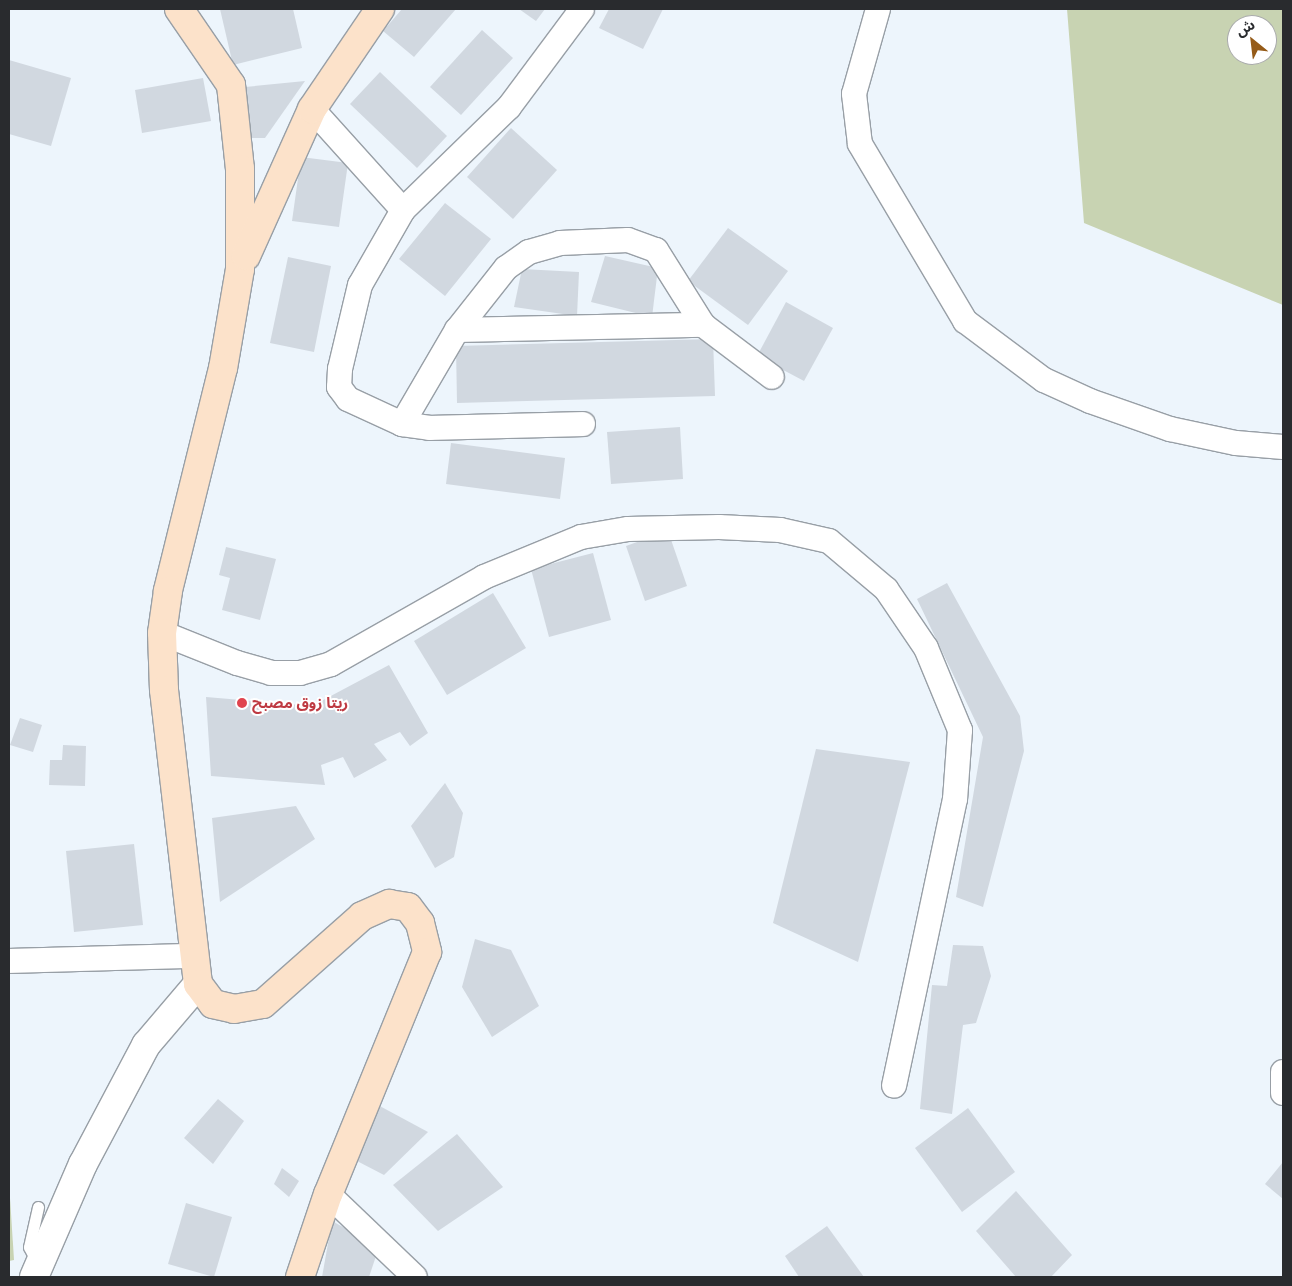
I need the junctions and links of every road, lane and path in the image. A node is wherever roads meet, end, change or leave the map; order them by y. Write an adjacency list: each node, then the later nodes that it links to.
1 (178, 9): 7 (main road)
2 (380, 9): 5 (main road)
3 (582, 9): 6 (street)
4 (878, 9): 13 (street)
5 (312, 109): 6 (street); 7 (main road)
6 (403, 210): 11 (street)
7 (240, 269): 14 (main road)
8 (703, 325): 9 (street); 9 (street); 10 (street)
9 (457, 330): 11 (street)
10 (772, 377)
11 (402, 424): 12 (street)
12 (583, 424)
13 (1283, 446)
14 (162, 633): 15 (main road); 19 (street)
15 (192, 956): 16 (street); 17 (main road)
16 (9, 961)
17 (198, 984): 21 (main road); 23 (street)
18 (1283, 1072): 20 (street)
19 (894, 1086)
20 (1283, 1093)
21 (328, 1194): 24 (main road); 25 (street)
22 (38, 1207): 23 (lane)
23 (37, 1272)
24 (300, 1277)
25 (414, 1277)

